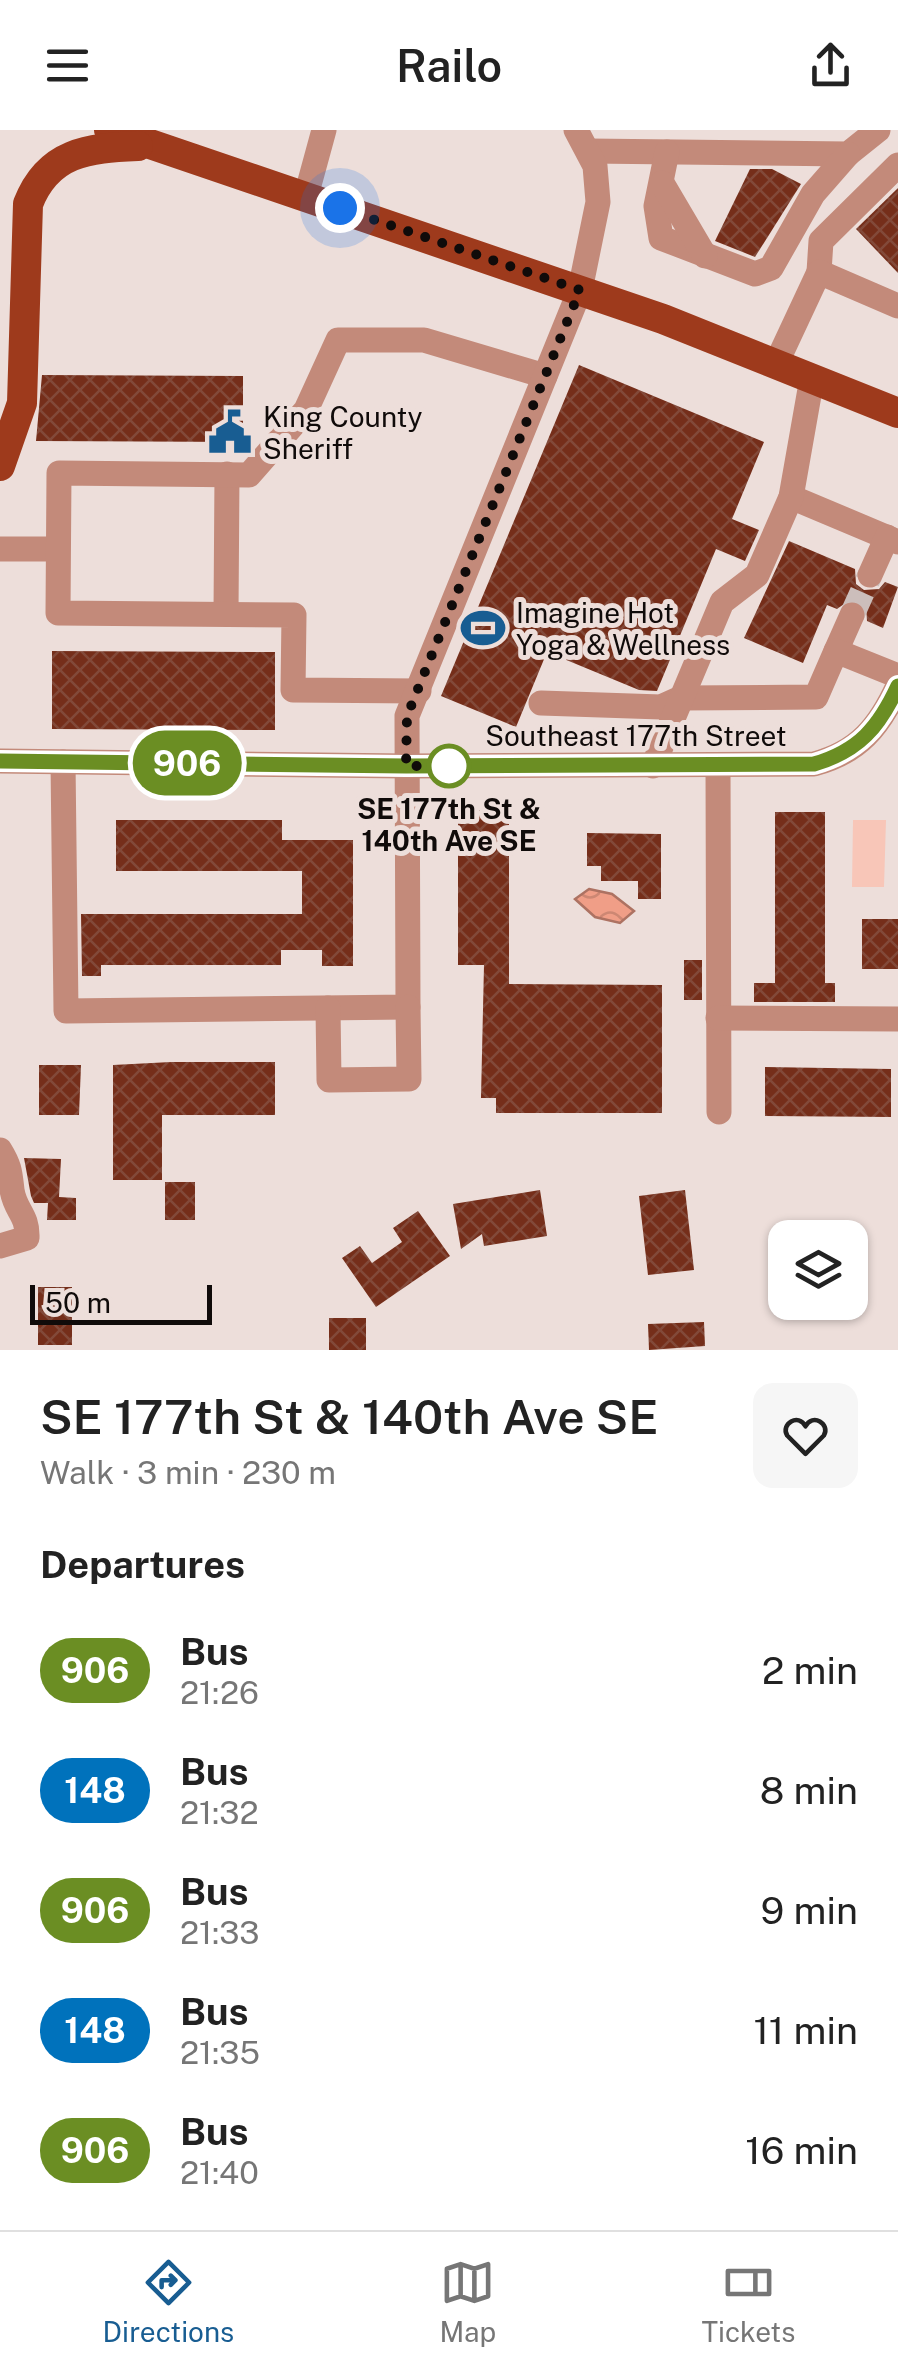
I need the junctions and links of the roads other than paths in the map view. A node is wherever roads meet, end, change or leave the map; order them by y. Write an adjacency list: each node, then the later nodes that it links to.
1 (109, 130): 5 (main road)
2 (324, 130): 11 (street)
3 (878, 130): 8 (street)
4 (582, 141): 6 (street); 13 (street)
5 (149, 145): 11 (main road); 19 (main road)
6 (667, 152): 7 (street); 10 (street)
7 (809, 154): 8 (street); 10 (street)
8 (848, 154): 10 (street)
9 (898, 165): 12 (street)
10 (813, 194)
11 (306, 196): 13 (main road)
12 (819, 272): 14 (street); 15 (street)
13 (580, 290): 15 (main road); 16 (street)
14 (898, 306)
15 (776, 364): 17 (main road)
16 (545, 376): 20 (street); 31 (street)
17 (812, 378): 18 (main road); 21 (street)
18 (898, 412)
19 (0, 466)
20 (227, 474): 24 (street); 26 (street)
21 (790, 497): 22 (street); 32 (street)
22 (892, 540): 25 (street)
23 (0, 548): 24 (street)
24 (57, 548): 26 (street)
25 (870, 575)
26 (226, 614): 31 (street)
27 (852, 615): 28 (street)
28 (836, 651): 29 (street); 32 (street)
29 (898, 676)
30 (898, 686): 38 (street, Southeast 177th Street)
31 (418, 691): 36 (street)
32 (681, 698): 33 (street); 37 (street)
33 (541, 703)
34 (0, 760): 35 (street, Southeast 177th Street)
35 (63, 762): 36 (street, Southeast 177th Street); 40 (street)
36 (406, 766): 37 (street, Southeast 177th Street); 39 (street)
37 (652, 766): 38 (street, Southeast 177th Street)
38 (718, 766): 41 (street)
39 (408, 1007): 40 (street); 40 (street)
40 (328, 1008)
41 (718, 1018): 42 (street); 43 (street)
42 (898, 1019)
43 (719, 1112)
44 (0, 1150): 45 (street)
45 (6, 1199): 46 (street)
46 (0, 1246)

